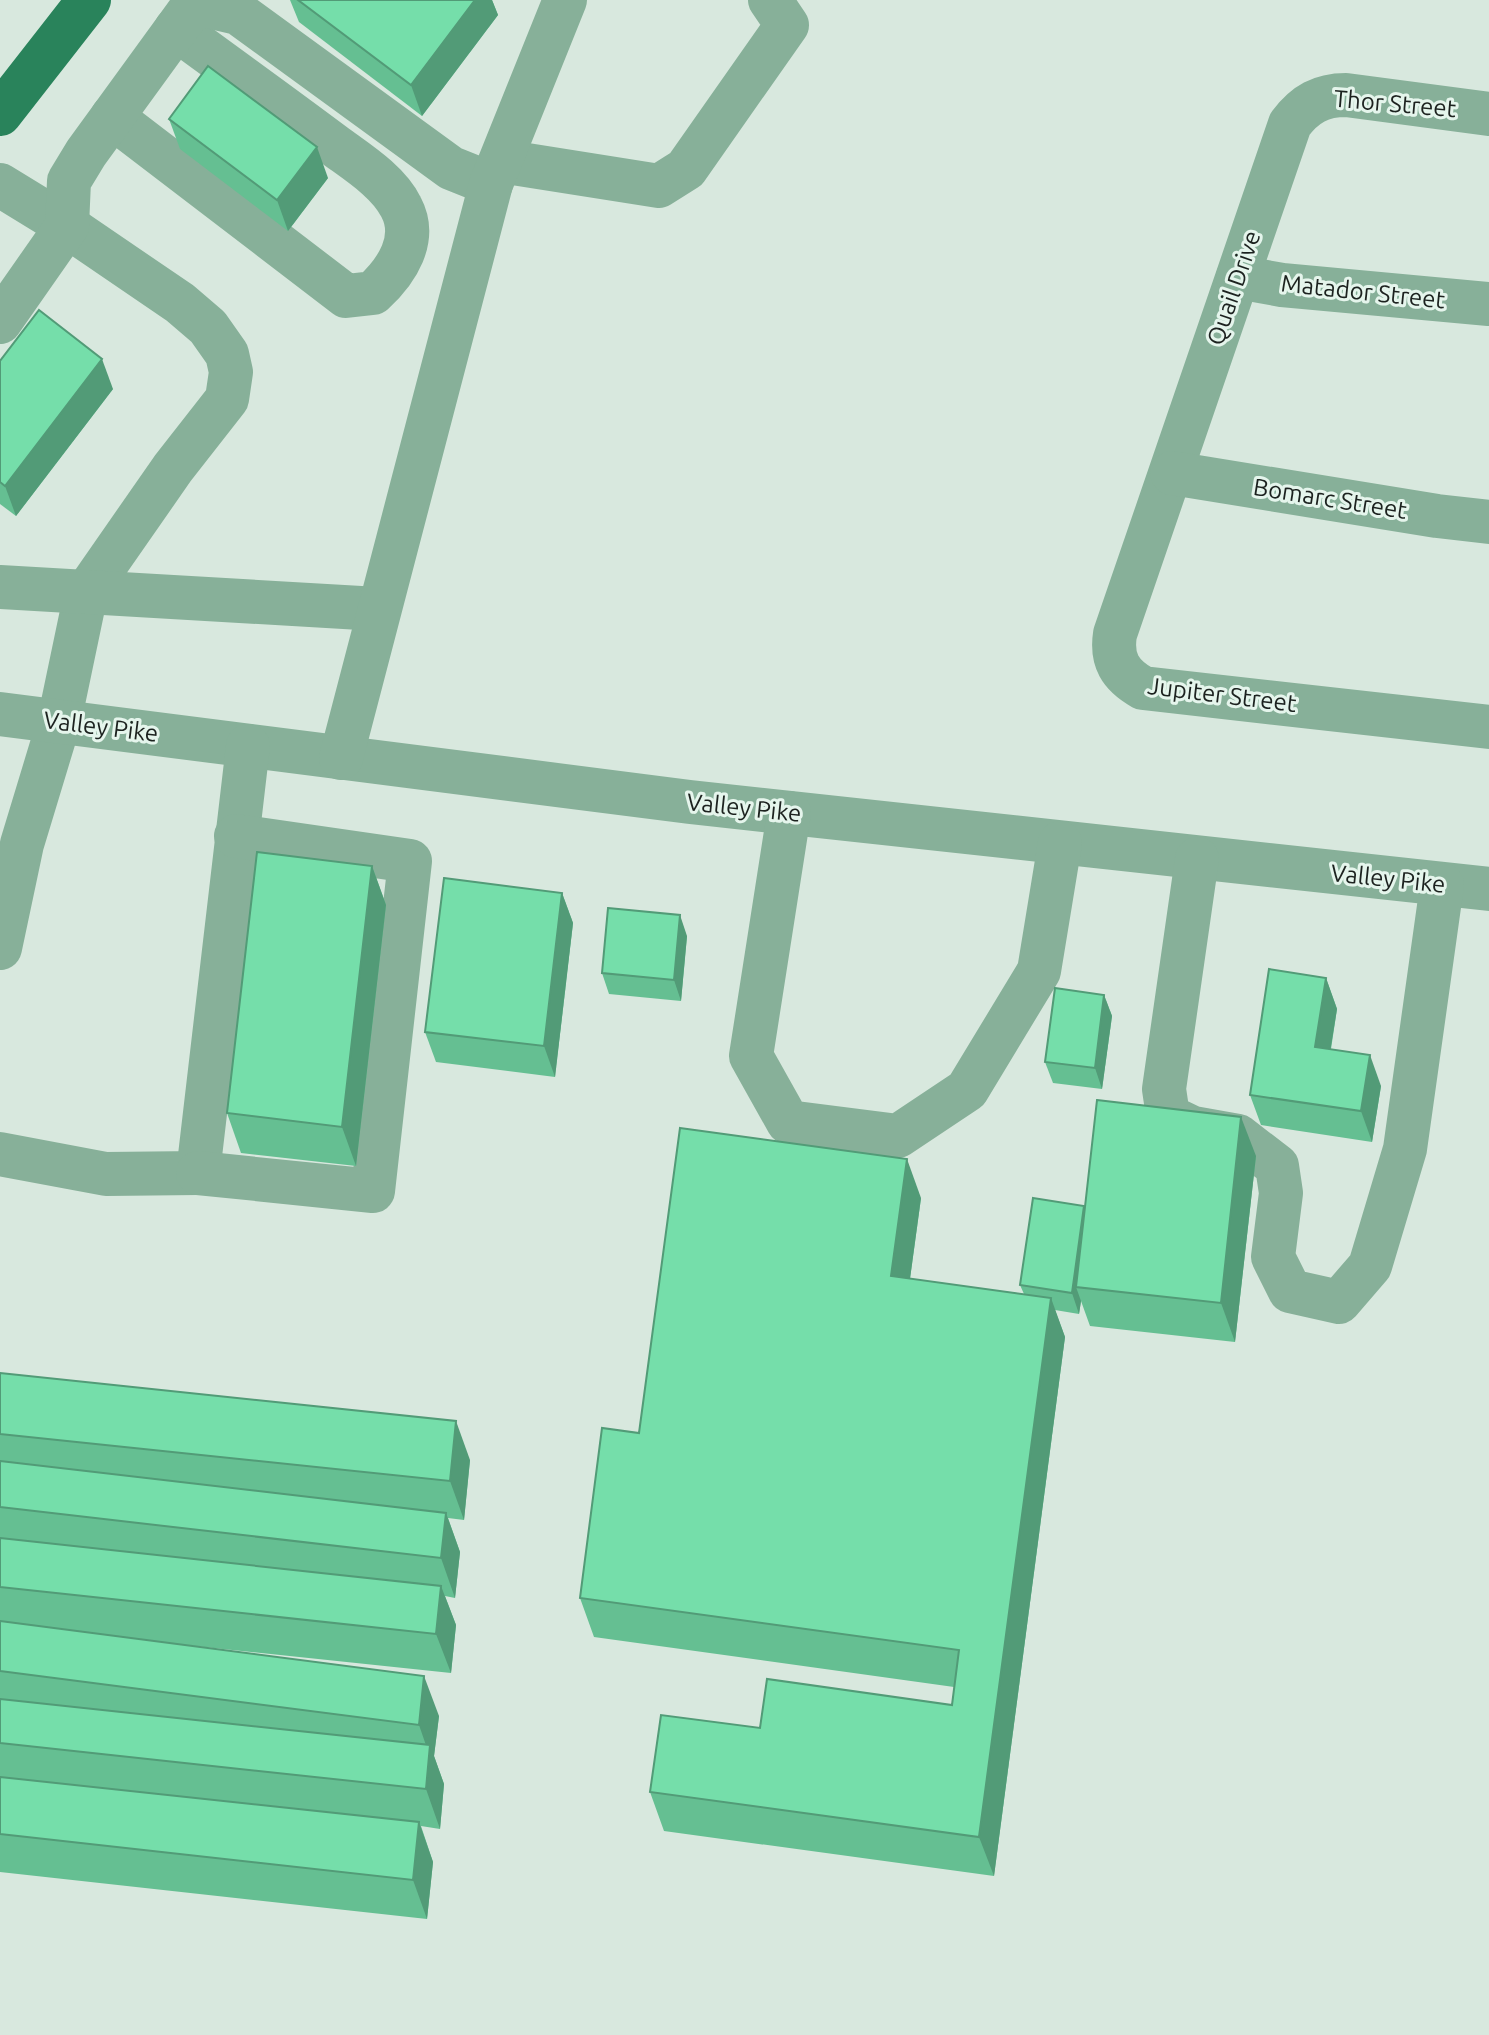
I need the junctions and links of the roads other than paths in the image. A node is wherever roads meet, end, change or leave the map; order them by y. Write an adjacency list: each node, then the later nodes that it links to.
1 (89, 0): 6 (main road)
2 (565, 0): 9 (street)
3 (770, 0): 9 (street)
4 (186, 11): 8 (street); 8 (street); 9 (street)
5 (1303, 107): 7 (street, Thor Street); 12 (street, Quail Drive)
6 (0, 114)
7 (1489, 114)
8 (112, 117): 11 (street)
9 (496, 172): 19 (street)
10 (0, 185): 11 (street)
11 (67, 226): 14 (street); 18 (street)
12 (1238, 277): 13 (street, Matador Street); 15 (street, Quail Drive)
13 (1489, 304)
14 (0, 322)
15 (1172, 473): 16 (street, Bomarc Street); 22 (street, Jupiter Street)
16 (1489, 522)
17 (0, 587): 18 (street)
18 (86, 593): 19 (street); 21 (street)
19 (378, 609): 24 (street)
20 (0, 714): 21 (street, Valley Pike)
21 (59, 722): 23 (street, Valley Pike); 31 (street)
22 (1489, 727)
23 (248, 746): 24 (street, Valley Pike); 26 (street)
24 (341, 758): 25 (street, Valley Pike)
25 (789, 813): 27 (street, Valley Pike); 27 (street)
26 (236, 836): 33 (street); 33 (street)
27 (1060, 843): 28 (street, Valley Pike)
28 (1197, 859): 29 (street, Valley Pike); 29 (street)
29 (1442, 885): 30 (street, Valley Pike)
30 (1489, 889)
31 (0, 948)
32 (0, 1154): 33 (street)
33 (198, 1173)

